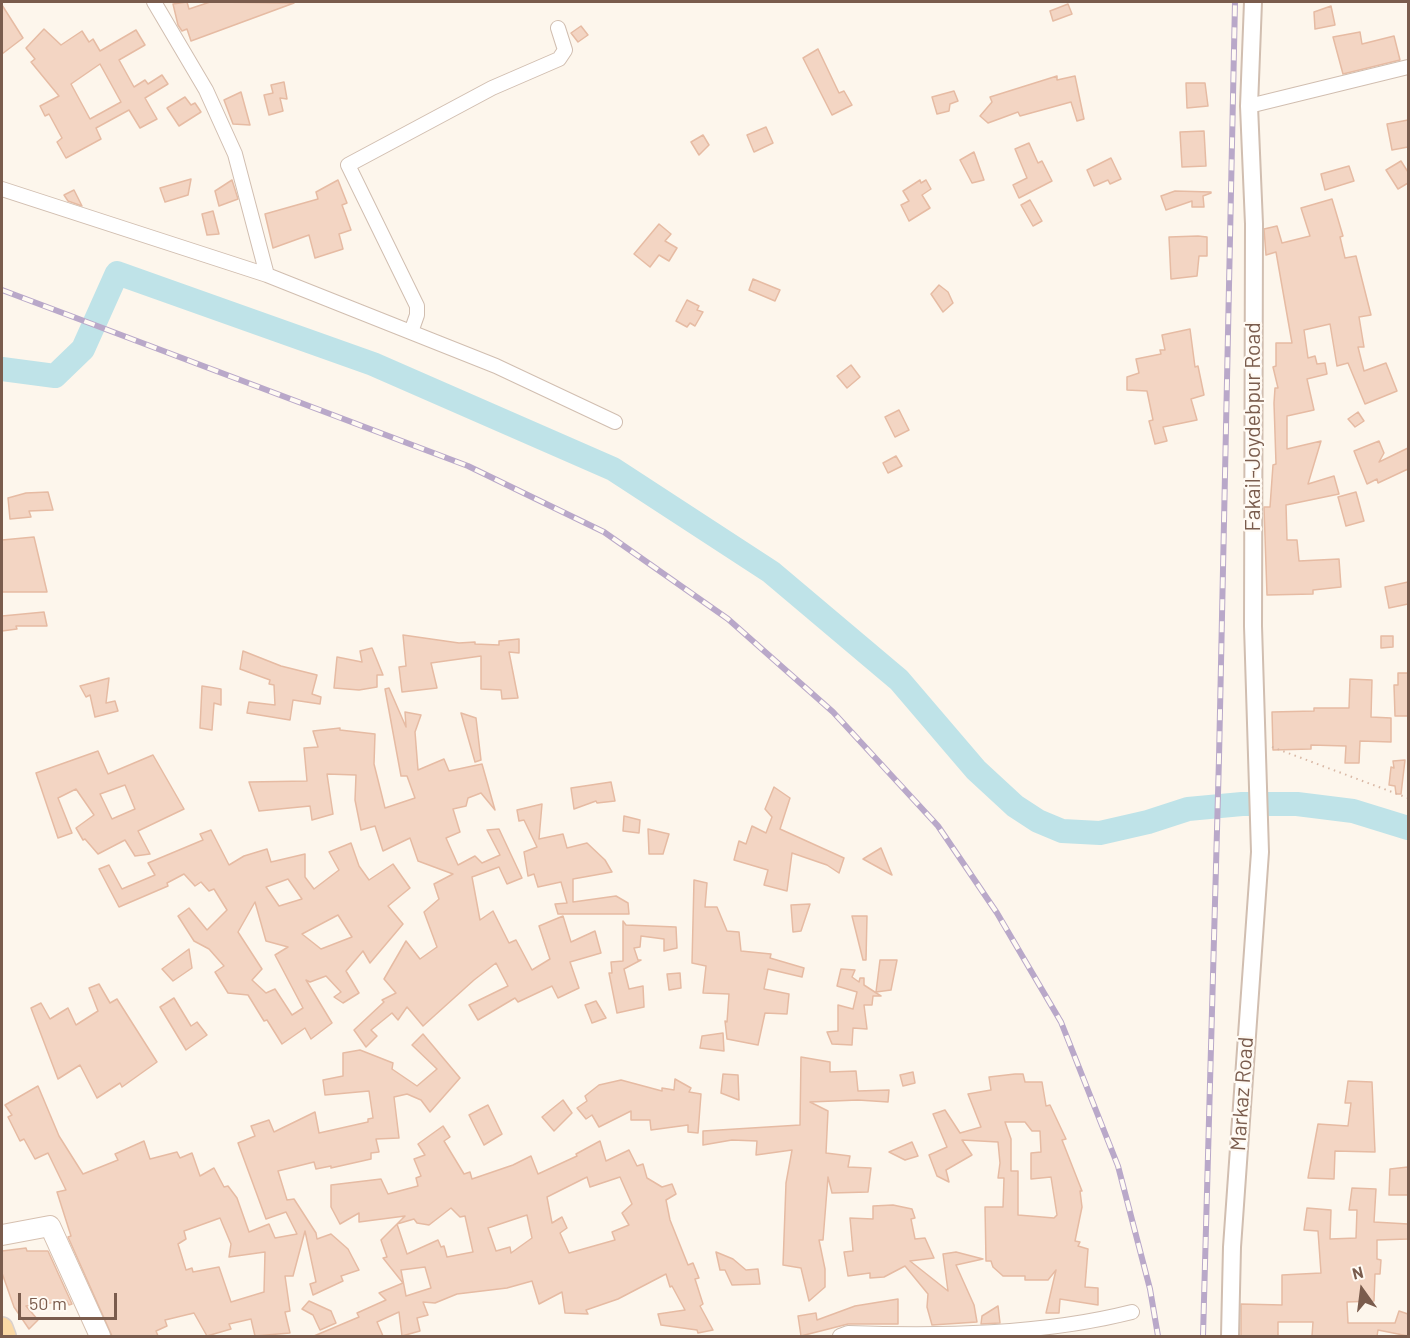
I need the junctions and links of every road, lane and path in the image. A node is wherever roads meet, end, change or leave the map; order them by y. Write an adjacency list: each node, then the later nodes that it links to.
1 (154, 2): 7 (street)
2 (1253, 2): 5 (street, Fakail-Joydebpur Road)
3 (558, 28): 8 (street)
4 (1408, 67): 5 (street)
5 (1249, 106): 10 (street, Fakail-Joydebpur Road)
6 (2, 189): 7 (street)
7 (267, 275): 8 (street)
8 (411, 332): 9 (street)
9 (615, 422)
10 (1258, 742): 11 (path); 12 (street, Fakail-Joydebpur Road)
11 (1408, 798)
12 (1260, 852): 19 (street, Markaz Road)
13 (2, 1234): 17 (main road)
14 (1132, 1312): 18 (street)
15 (2, 1328): 16 (main road)
16 (5, 1336)
17 (100, 1336)
18 (840, 1336)
19 (1230, 1336)

